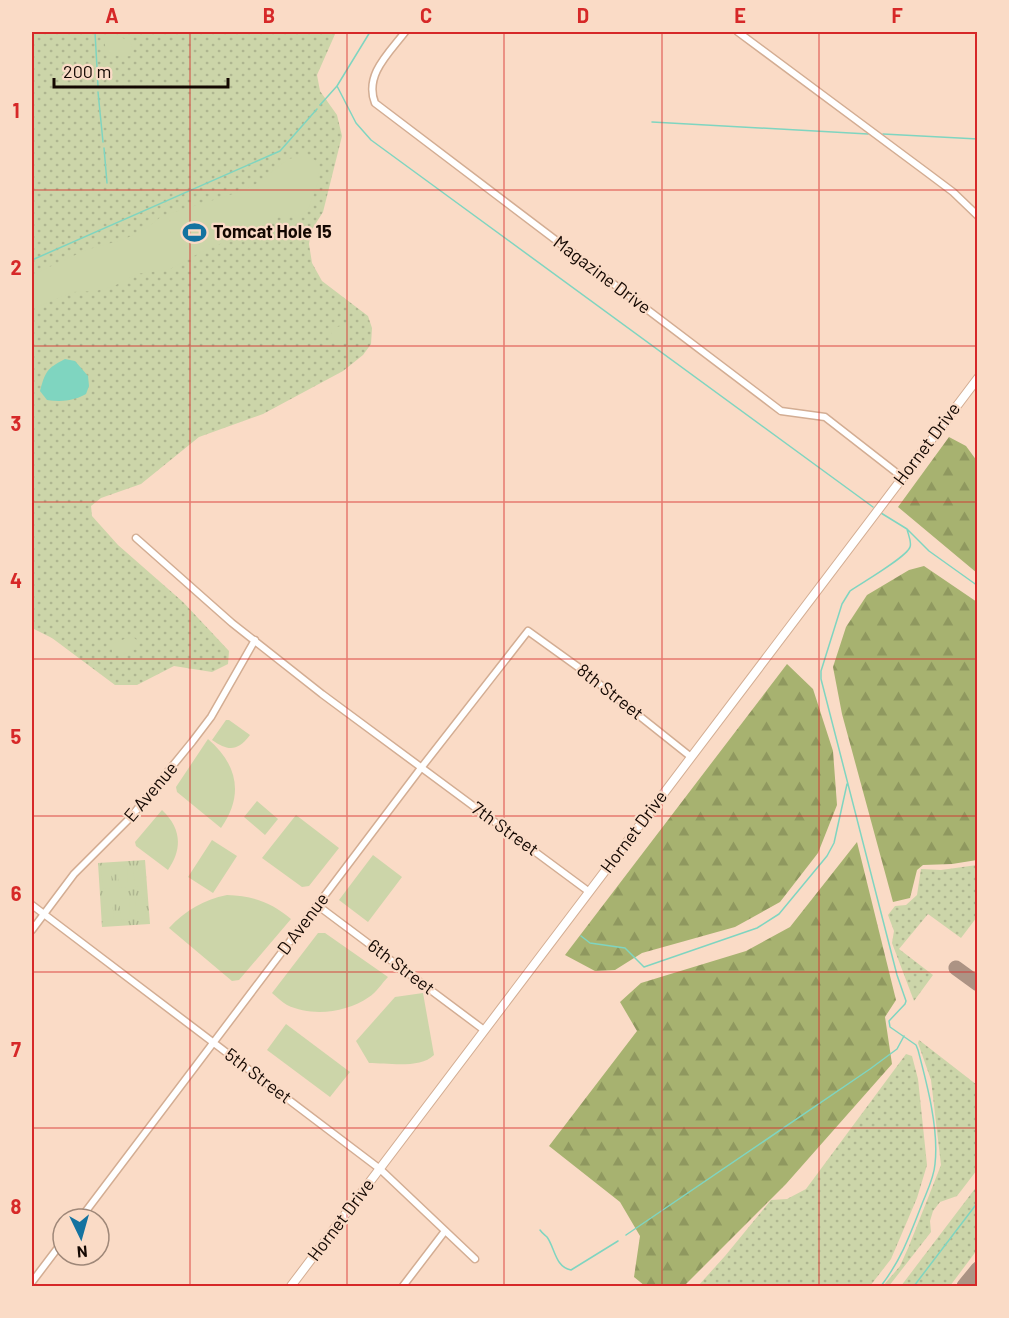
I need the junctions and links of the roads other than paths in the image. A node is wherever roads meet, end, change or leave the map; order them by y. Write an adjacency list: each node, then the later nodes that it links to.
1 (405, 32): 7 (street, Magazine Drive)
2 (738, 32): 4 (street)
3 (753, 32): 4 (street)
4 (747, 39): 5 (street)
5 (978, 216)
6 (978, 378): 7 (main road, Hornet Drive)
7 (902, 477): 11 (main road, Hornet Drive)
8 (136, 538): 10 (street, 7th Street)
9 (528, 631): 11 (street, 8th Street); 12 (street, D Avenue)
10 (255, 640): 12 (street, 7th Street); 16 (street, E Avenue)
11 (691, 757): 13 (main road, Hornet Drive)
12 (421, 768): 13 (street, 7th Street); 15 (street, D Avenue)
13 (588, 891): 18 (main road, Hornet Drive)
14 (32, 905): 16 (street, 5th Street)
15 (317, 905): 18 (street, 6th Street); 19 (street, D Avenue)
16 (44, 914): 17 (street, E Avenue); 19 (street, 5th Street)
17 (32, 930)
18 (484, 1030): 20 (main road, Hornet Drive)
19 (212, 1041): 20 (street, 5th Street); 21 (street, D Avenue)
20 (380, 1169): 22 (street, 5th Street); 26 (main road, Hornet Drive)
21 (89, 1207)
22 (445, 1231): 24 (street, 5th Street); 27 (street)
23 (51, 1257): 25 (street)
24 (475, 1259)
25 (32, 1282)
26 (291, 1287)
27 (403, 1287)

